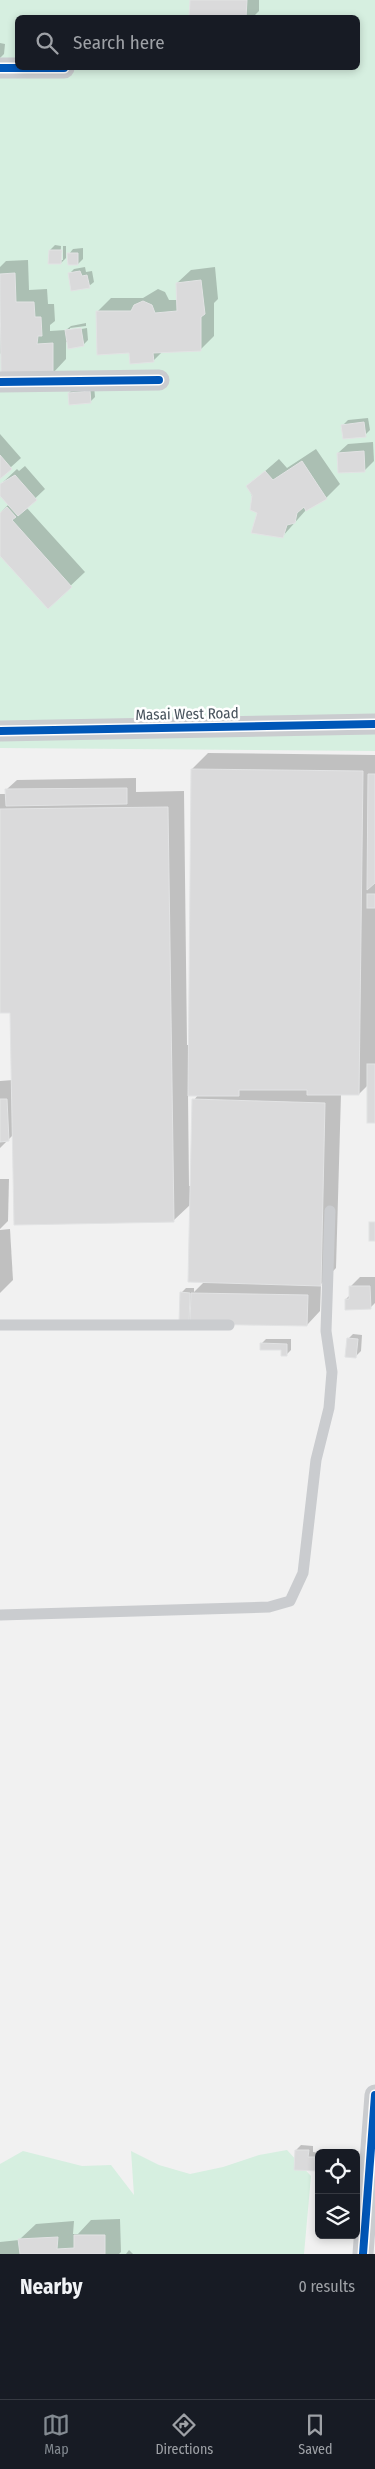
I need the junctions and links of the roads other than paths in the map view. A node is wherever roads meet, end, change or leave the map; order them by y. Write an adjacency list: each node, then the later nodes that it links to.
1 (0, 68): 2 (street)
2 (15, 68)
3 (159, 380): 4 (street)
4 (0, 382)
5 (375, 724): 6 (street, Masai West Road)
6 (0, 731)
7 (330, 1210): 10 (lane)
8 (0, 1325): 9 (lane)
9 (229, 1325)
10 (0, 1615)
11 (375, 2095): 12 (street)
12 (363, 2254)

